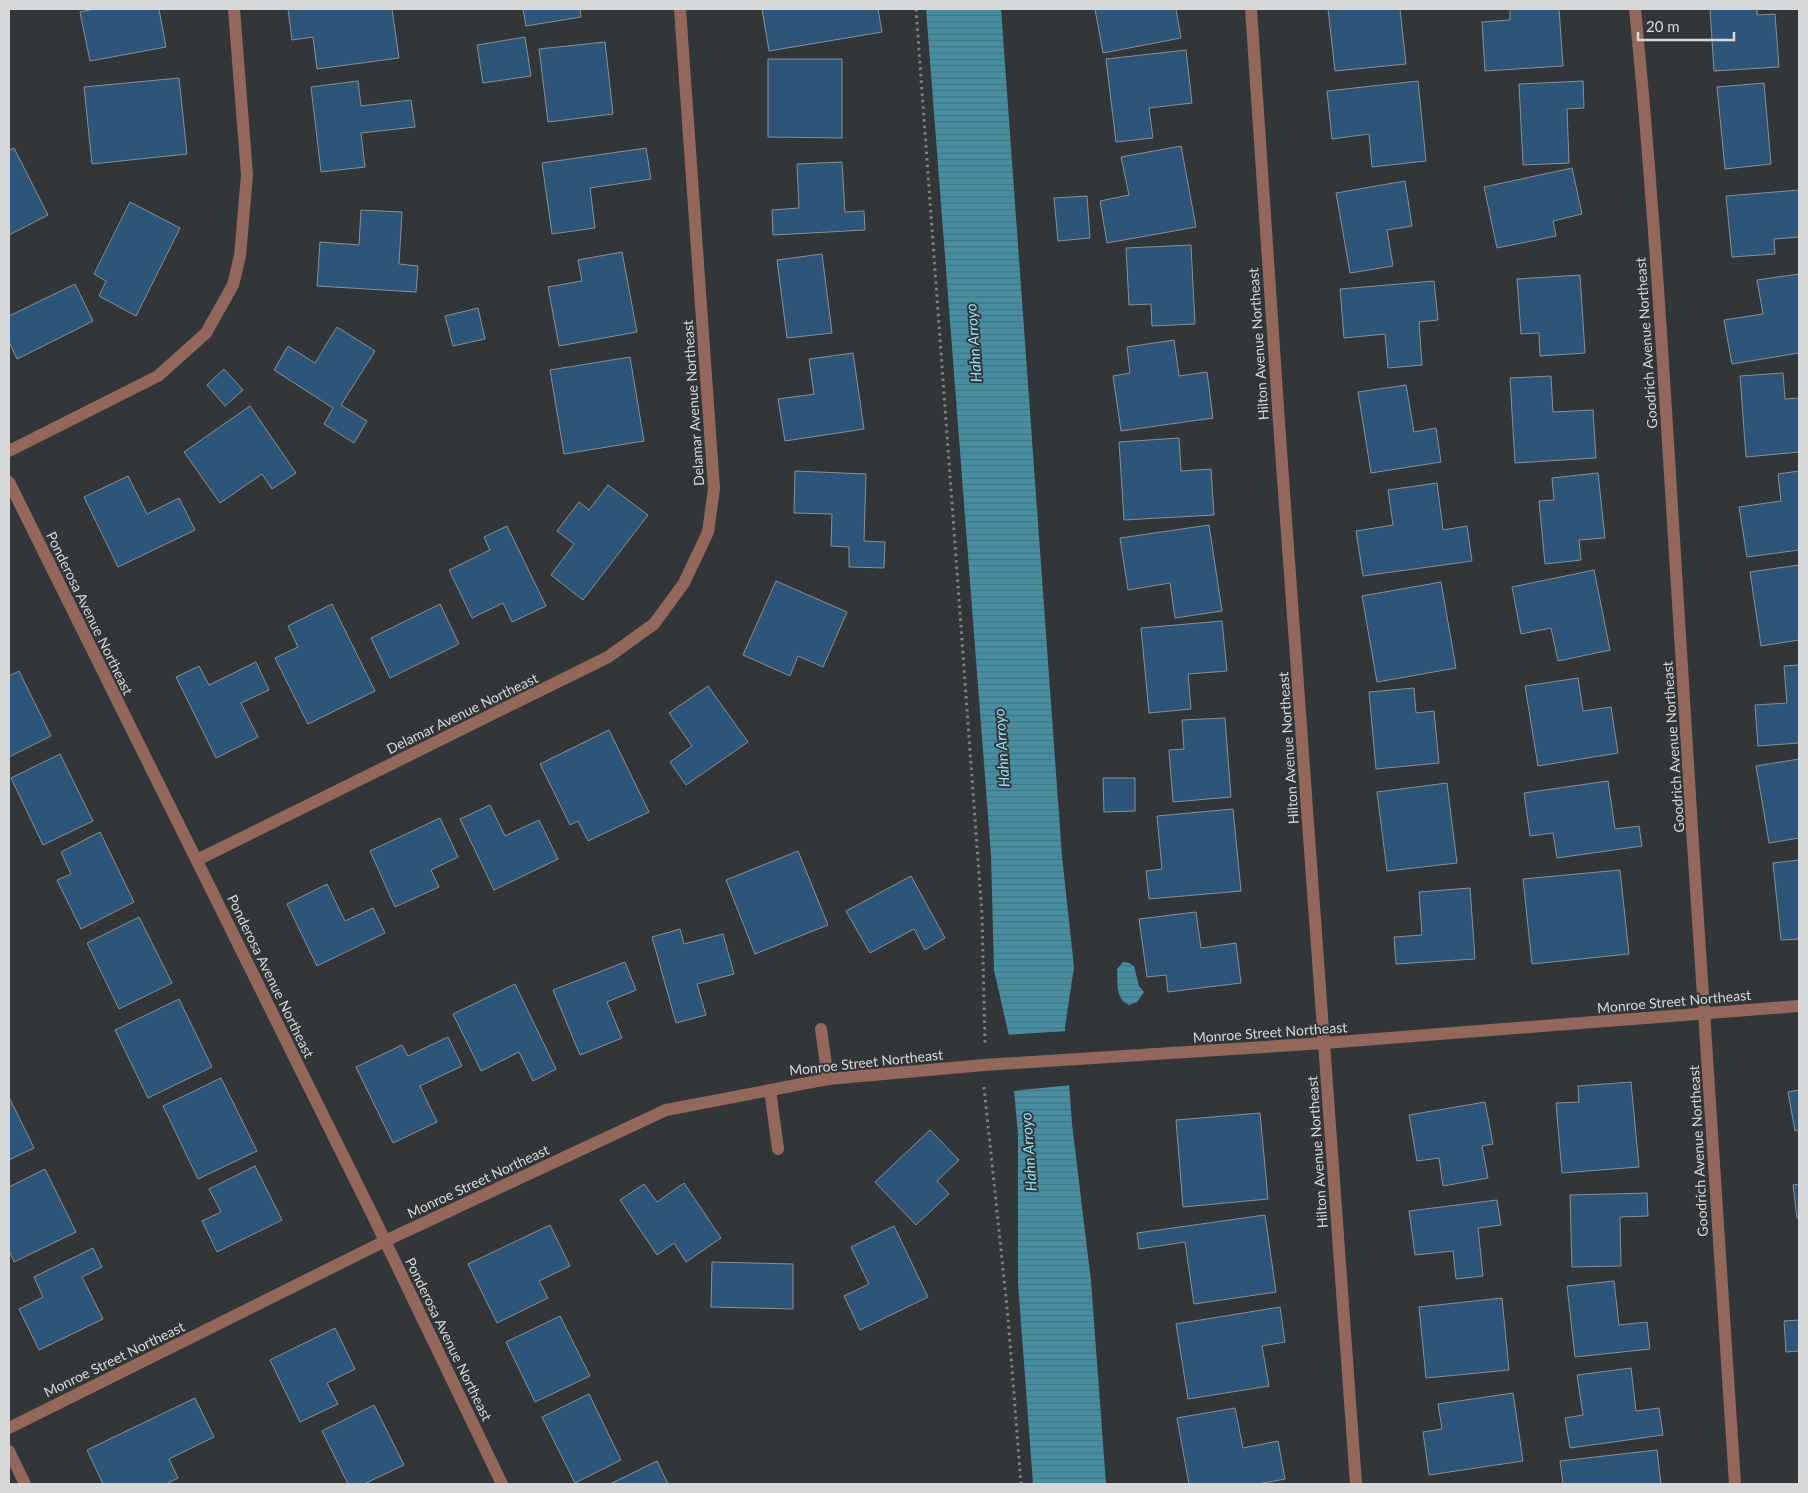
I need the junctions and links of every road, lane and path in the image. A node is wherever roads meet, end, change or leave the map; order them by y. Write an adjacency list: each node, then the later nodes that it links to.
1 (234, 9): 6 (street)
2 (680, 9): 8 (street, Delamar Avenue Northeast)
3 (916, 9): 13 (path)
4 (1251, 9): 12 (street, Hilton Avenue Northeast)
5 (1635, 9): 10 (street, Goodrich Avenue Northeast)
6 (9, 451)
7 (9, 482): 8 (street, Ponderosa Avenue Northeast)
8 (197, 860): 17 (street, Ponderosa Avenue Northeast)
9 (1799, 1006): 10 (street, Monroe Street Northeast)
10 (1704, 1014): 12 (street, Monroe Street Northeast); 24 (street, Goodrich Avenue Northeast)
11 (821, 1029): 14 (street)
12 (1325, 1044): 13 (street, Monroe Street Northeast); 23 (street, Hilton Avenue Northeast)
13 (984, 1065): 14 (street, Monroe Street Northeast); 22 (path)
14 (828, 1079): 15 (street, Monroe Street Northeast)
15 (770, 1090): 16 (street); 17 (street, Monroe Street Northeast)
16 (778, 1149)
17 (385, 1241): 18 (street, Monroe Street Northeast); 21 (street, Ponderosa Avenue Northeast)
18 (9, 1428)
19 (9, 1451): 20 (street)
20 (25, 1484)
21 (502, 1484)
22 (1021, 1484)
23 (1356, 1484)
24 (1736, 1484)

